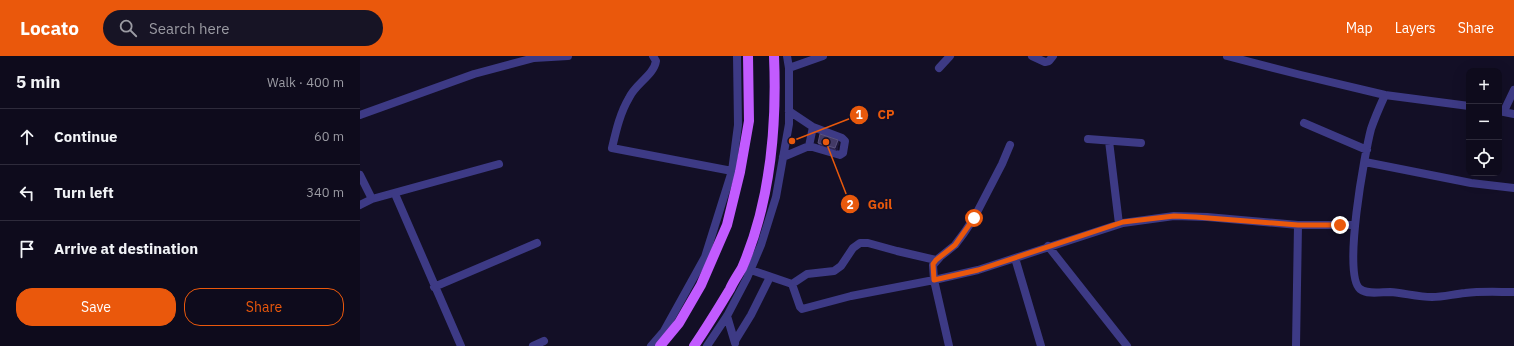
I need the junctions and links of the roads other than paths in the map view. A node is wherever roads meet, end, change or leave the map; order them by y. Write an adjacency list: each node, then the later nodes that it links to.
1 (568, 56): 20 (street)
2 (653, 56): 32 (street)
3 (737, 56): 32 (street)
4 (748, 56): 57 (main road)
5 (774, 56): 58 (main road)
6 (787, 56): 12 (street)
7 (823, 56): 12 (street)
8 (950, 56): 13 (street)
9 (1032, 56): 10 (street)
10 (1053, 56)
11 (1228, 56): 15 (street)
12 (788, 68): 17 (street)
13 (939, 68)
14 (1514, 90): 18 (street)
15 (1385, 95): 16 (street); 28 (street)
16 (1466, 106)
17 (789, 111): 22 (street); 29 (street)
18 (1502, 111): 19 (street)
19 (1514, 114)
20 (360, 115)
21 (1304, 123): 28 (street)
22 (813, 127): 27 (street); 27 (street)
23 (1088, 139): 24 (street)
24 (1109, 141): 25 (street); 38 (street)
25 (1141, 143)
26 (1010, 145): 44 (street)
27 (809, 146): 29 (street)
28 (1367, 150): 30 (street)
29 (783, 157): 45 (street)
30 (1365, 162): 34 (street); 40 (street)
31 (499, 164): 35 (street)
32 (732, 171): 56 (street)
33 (360, 175): 36 (street)
34 (1514, 188)
35 (395, 194): 36 (street); 49 (street)
36 (372, 199): 37 (street)
37 (360, 205)
38 (1119, 224): 39 (street); 42 (street)
39 (1298, 225): 40 (street); 63 (street)
40 (1355, 225): 50 (street)
41 (537, 243): 49 (street)
42 (1048, 246): 43 (street); 62 (street)
43 (1015, 258): 47 (street); 61 (street)
44 (936, 260): 47 (street); 48 (street)
45 (750, 270): 46 (street); 51 (street)
46 (770, 277): 48 (street); 53 (street)
47 (934, 280): 48 (street); 60 (street)
48 (792, 284)
49 (434, 287): 54 (street)
50 (1514, 292)
51 (727, 316): 53 (street); 59 (street)
52 (544, 341): 55 (street)
53 (735, 343)
54 (461, 346)
55 (533, 346)
56 (651, 346)
57 (660, 346)
58 (694, 346)
59 (707, 346)
60 (949, 346)
61 (1041, 346)
62 (1127, 346)
63 (1296, 346)

